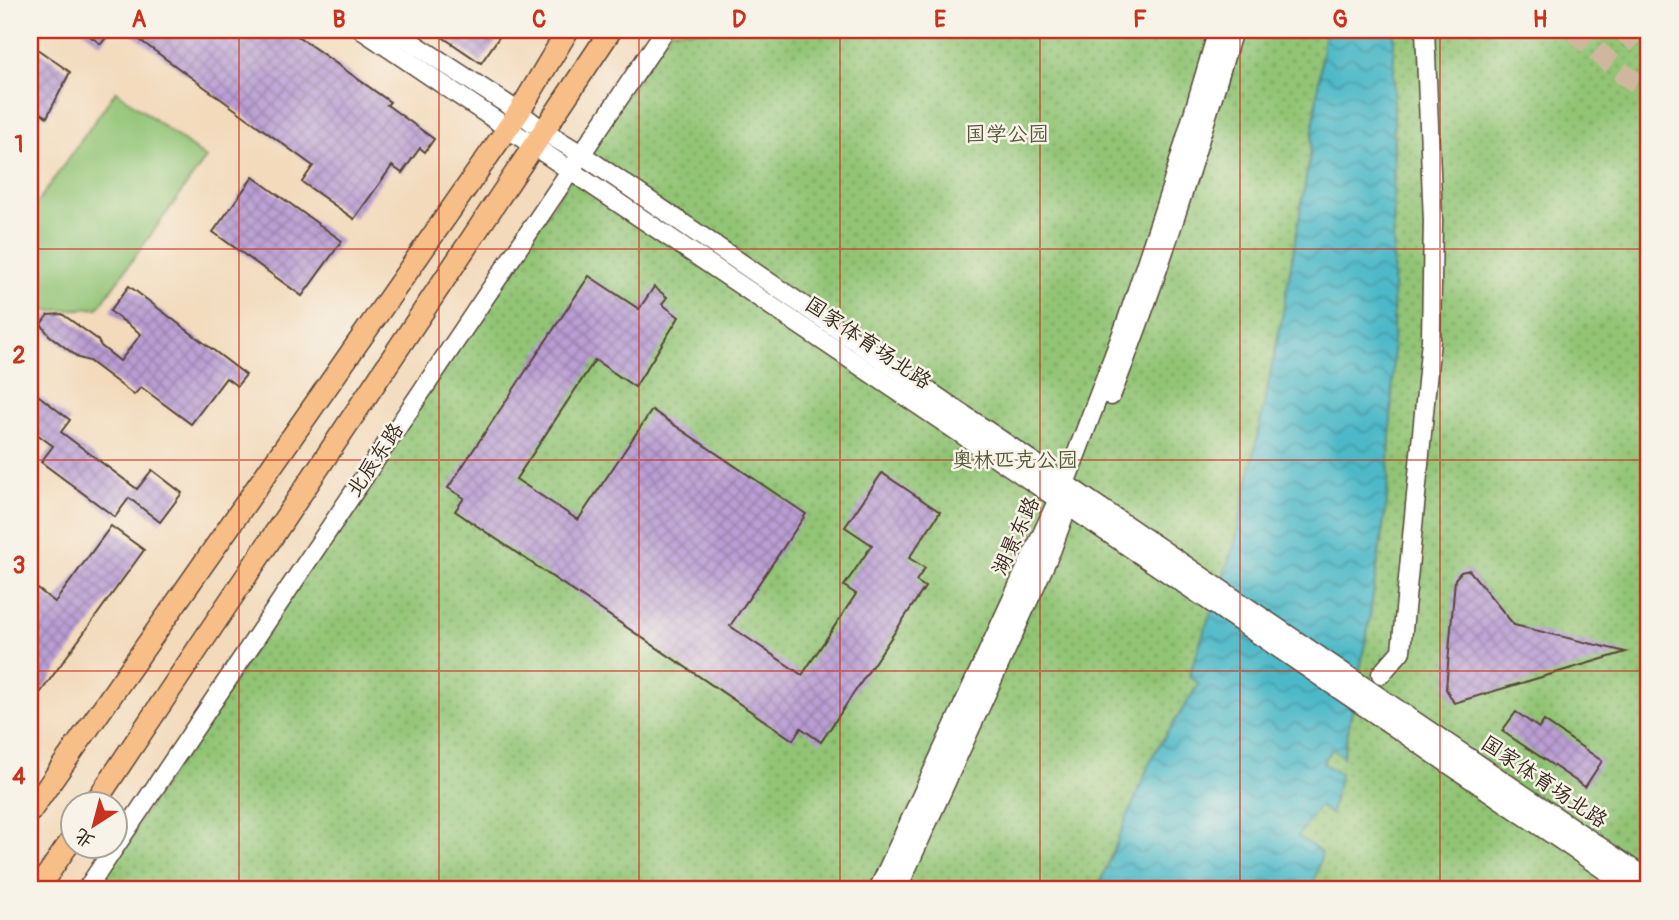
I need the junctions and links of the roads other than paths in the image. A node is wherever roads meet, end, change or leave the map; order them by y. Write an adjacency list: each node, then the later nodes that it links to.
1 (362, 30): 9 (street)
2 (393, 30): 9 (street)
3 (568, 30): 9 (main road)
4 (611, 30): 10 (main road, 北辰东路)
5 (664, 30): 11 (street, 北辰东路)
6 (1218, 30): 13 (street, 湖景东路)
7 (1233, 30): 13 (street, 湖景东路)
8 (1425, 30): 14 (street)
9 (513, 120): 10 (street, 国家体育场北路); 17 (main road)
10 (537, 138): 11 (street, 国家体育场北路); 12 (street, 国家体育场北路); 16 (main road, 北辰东路)
11 (581, 154): 12 (street, 北辰东路); 13 (street, 国家体育场北路)
12 (571, 169): 13 (street, 国家体育场北路); 21 (street, 北辰东路)
13 (1066, 494): 15 (street, 国家体育场北路); 22 (street, 湖景东路); 23 (street, 湖景东路)
14 (1381, 674)
15 (1367, 700): 19 (street, 国家体育场北路); 24 (street, 国家体育场北路)
16 (103, 790)
17 (30, 812)
18 (60, 856): 20 (main road)
19 (1649, 880)
20 (37, 890)
21 (86, 890)
22 (878, 890)
23 (897, 890)
24 (1634, 890)

